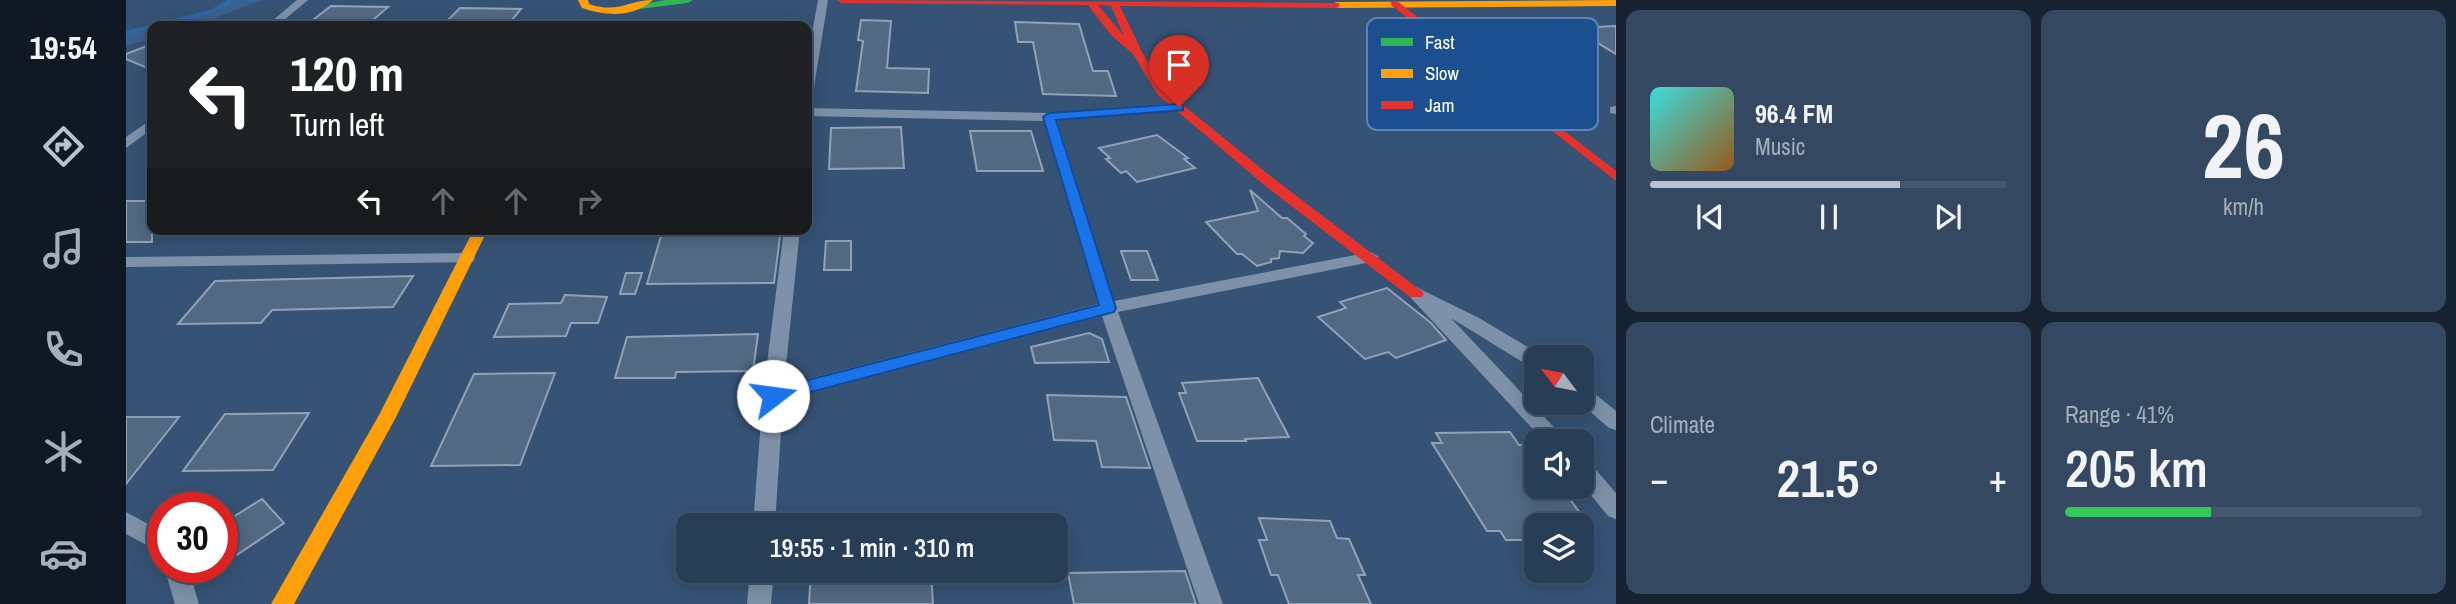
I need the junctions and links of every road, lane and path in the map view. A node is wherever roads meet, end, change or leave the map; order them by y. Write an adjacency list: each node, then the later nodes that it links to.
1 (303, 0): 14 (street)
2 (688, 0): 8 (street)
3 (822, 0): 18 (street)
4 (842, 0): 5 (street)
5 (1090, 2): 6 (street); 17 (street)
6 (1115, 2): 9 (street); 17 (street)
7 (581, 3): 11 (street); 15 (street)
8 (643, 3): 11 (street)
9 (1405, 3): 10 (street); 12 (street); 13 (street)
10 (1616, 3)
11 (620, 11): 16 (street)
12 (1423, 18)
13 (1426, 18)
14 (277, 21)
15 (587, 21)
16 (607, 21)
17 (1137, 52): 19 (street)
18 (812, 62)
19 (1179, 107): 21 (street); 30 (street)
20 (812, 112): 21 (street)
21 (1049, 117): 34 (street)
22 (147, 127): 25 (street)
23 (1559, 130): 27 (street)
24 (1580, 130): 26 (street)
25 (126, 144)
26 (1616, 156)
27 (1616, 177)
28 (478, 235): 31 (street)
29 (791, 235): 36 (street)
30 (1371, 257): 33 (street); 34 (street)
31 (467, 258): 32 (street); 48 (street)
32 (126, 262)
33 (1416, 293): 35 (street); 39 (street)
34 (1108, 308): 36 (street); 50 (street)
35 (1524, 354)
36 (773, 396): 42 (street)
37 (1594, 404): 38 (street)
38 (1616, 422)
39 (1546, 429)
40 (1594, 483): 41 (street)
41 (1616, 509)
42 (765, 513)
43 (126, 522): 44 (street)
44 (147, 534)
45 (181, 583): 47 (street)
46 (761, 583): 49 (street)
47 (187, 604)
48 (282, 604)
49 (760, 604)
50 (1211, 604)

